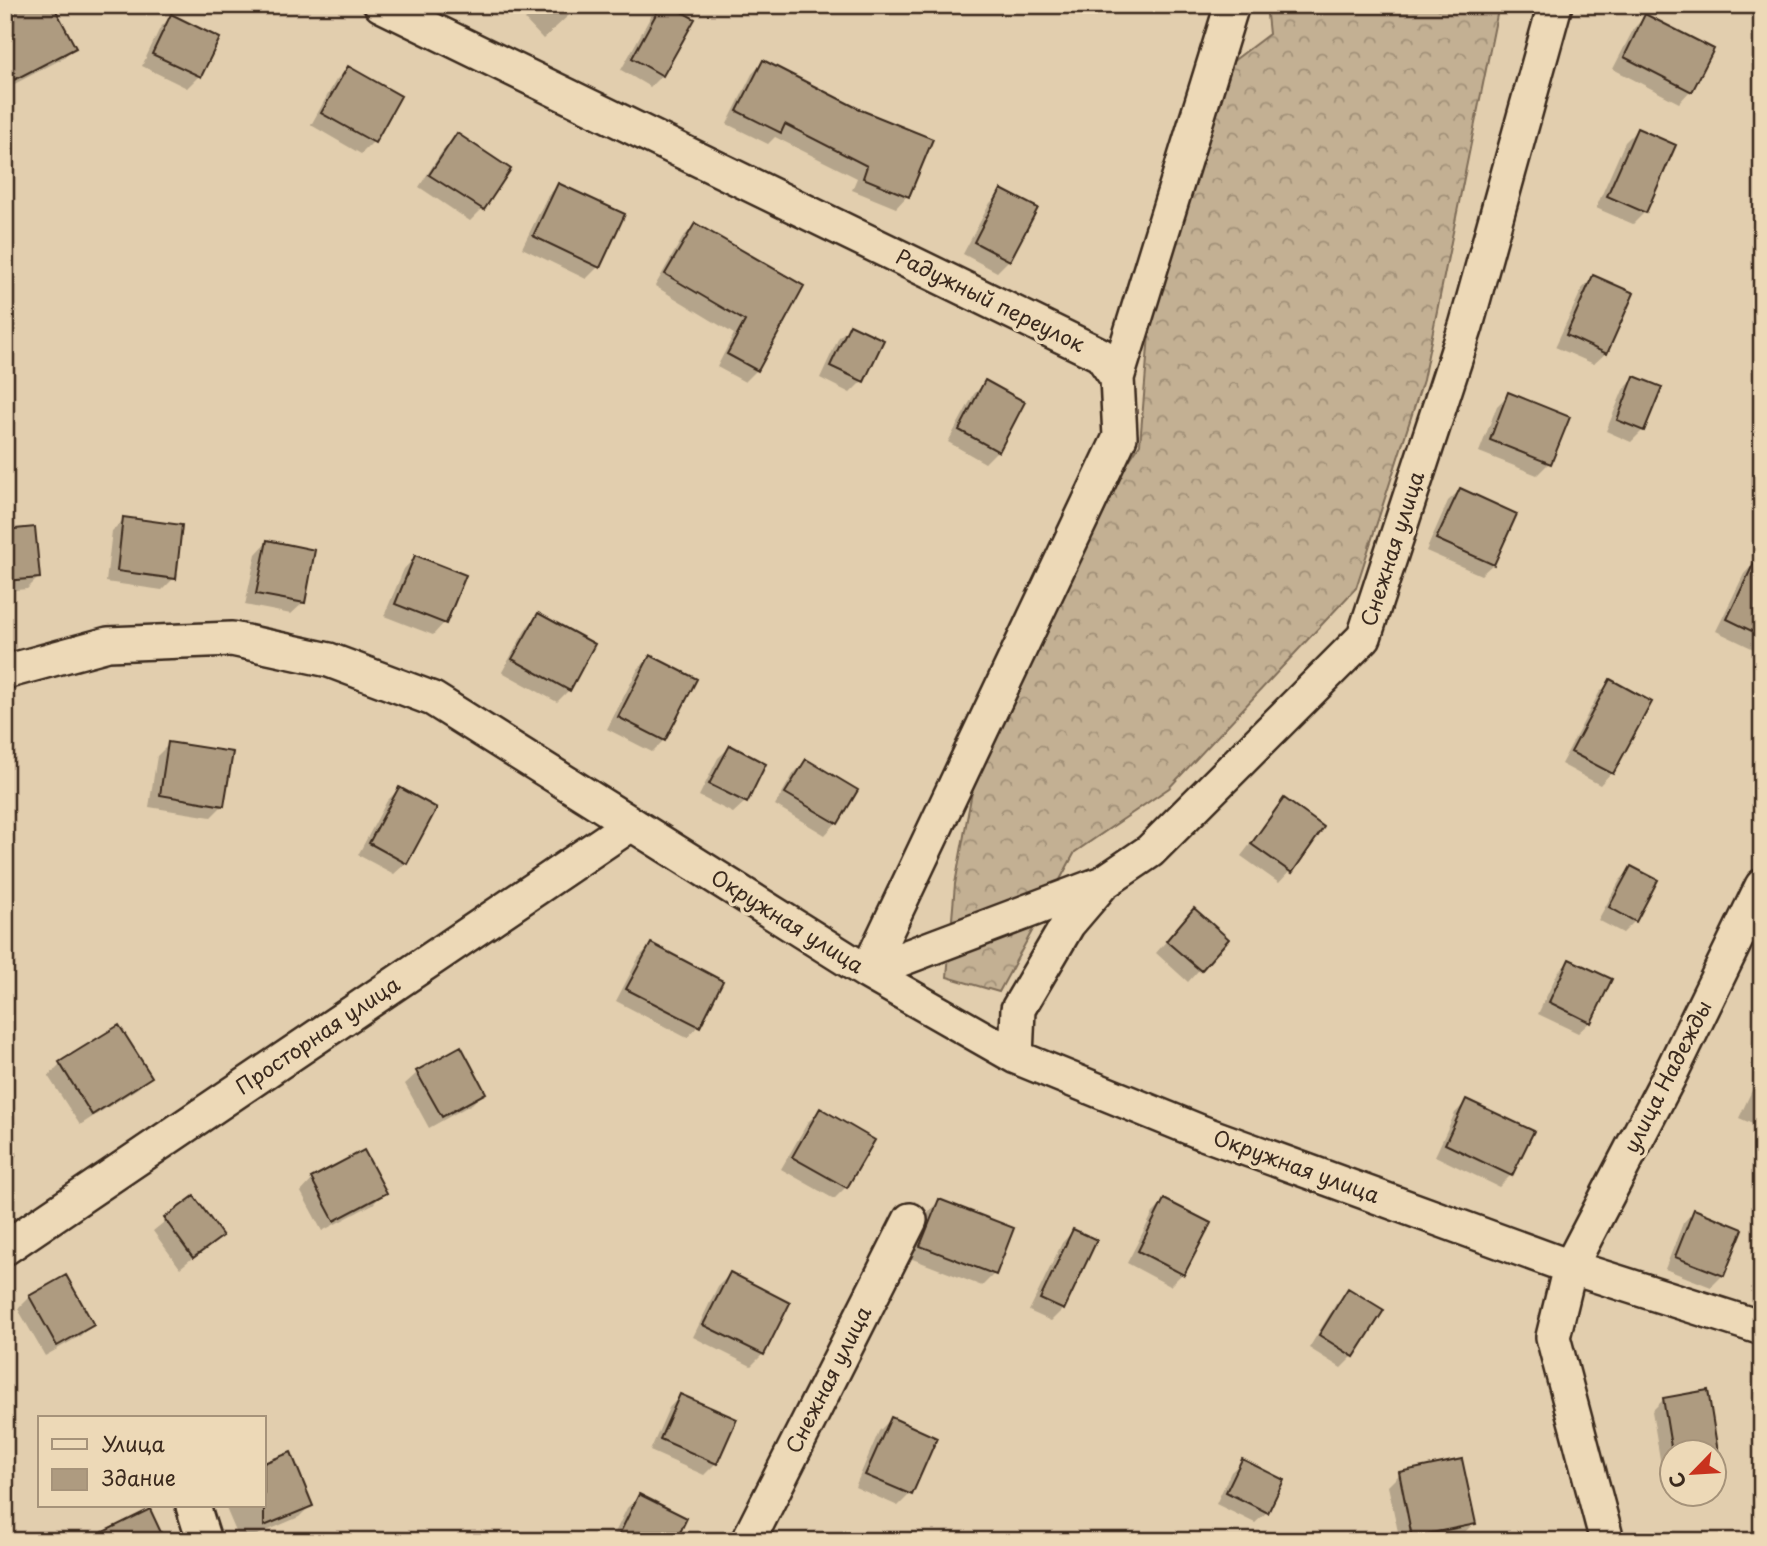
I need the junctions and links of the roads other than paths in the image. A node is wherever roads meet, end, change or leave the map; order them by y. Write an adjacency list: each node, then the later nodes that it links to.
1 (381, 5): 4 (street, Радужный переулок)
2 (1233, 5): 4 (street)
3 (1555, 5): 7 (street, Снежная улица)
4 (1117, 378): 9 (street)
5 (5, 671): 6 (street, Окружная улица)
6 (631, 824): 9 (street, Окружная улица); 12 (street, Просторная улица)
7 (1104, 883): 9 (street); 10 (street, Снежная улица)
8 (1762, 886): 13 (street, улица Надежды)
9 (867, 972): 10 (street, Окружная улица)
10 (1016, 1057): 13 (street, Окружная улица)
11 (910, 1220): 18 (street, Снежная улица)
12 (5, 1248)
13 (1570, 1266): 14 (street); 16 (street, улица Надежды)
14 (1762, 1328)
15 (193, 1508): 17 (street)
16 (1596, 1538)
17 (204, 1541)
18 (748, 1541)

